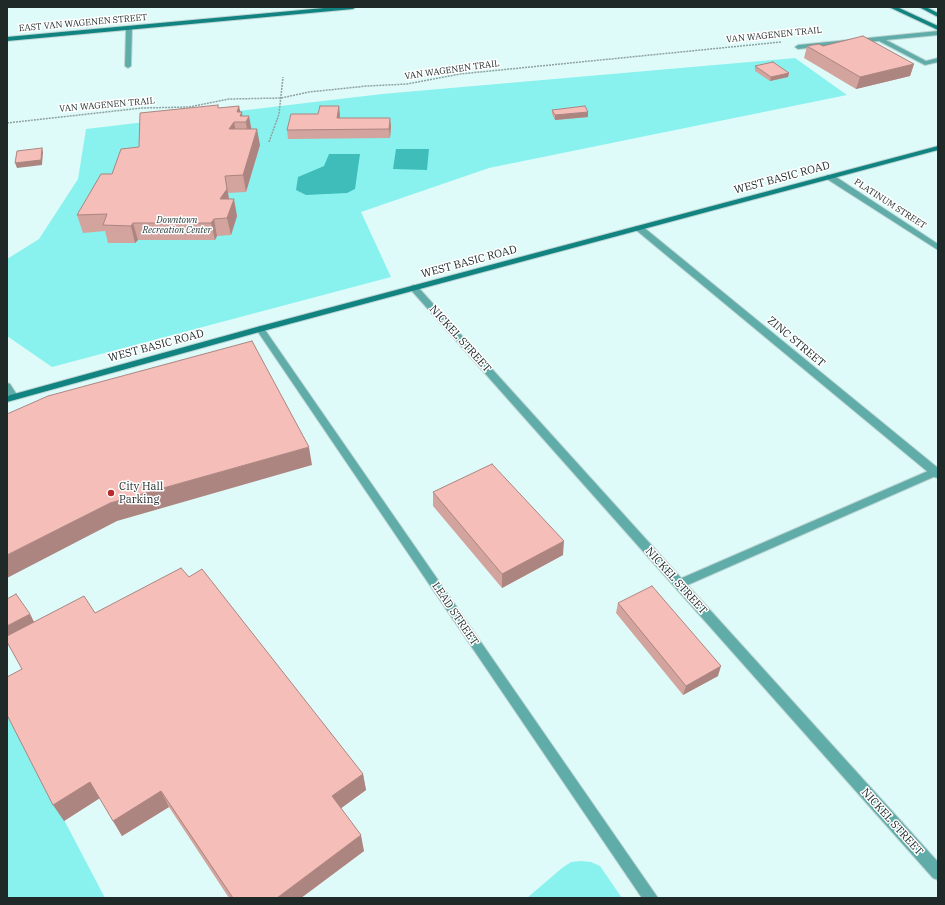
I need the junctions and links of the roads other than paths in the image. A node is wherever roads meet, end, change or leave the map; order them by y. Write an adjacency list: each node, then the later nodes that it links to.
1 (353, 7): 4 (street, EAST VAN WAGENEN STREET)
2 (892, 7): 7 (street)
3 (922, 7): 5 (street)
4 (320, 8): 6 (street, EAST VAN WAGENEN STREET)
5 (938, 14)
6 (129, 28): 9 (street, EAST VAN WAGENEN STREET); 13 (street)
7 (938, 28)
8 (938, 33): 10 (street)
9 (7, 39)
10 (880, 39): 11 (street); 12 (street)
11 (798, 47)
12 (938, 60)
13 (128, 66)
14 (938, 148): 15 (street, WEST BASIC ROAD)
15 (830, 177): 16 (street, WEST BASIC ROAD); 17 (street, PLATINUM STREET)
16 (640, 228): 18 (street, WEST BASIC ROAD); 22 (street, ZINC STREET)
17 (938, 248)
18 (414, 288): 19 (street, WEST BASIC ROAD); 23 (street, NICKEL STREET)
19 (260, 329): 21 (street, WEST BASIC ROAD); 25 (street, LEAD STREET)
20 (7, 386): 21 (street)
21 (10, 398)
22 (936, 473): 23 (street)
23 (679, 584): 24 (street, NICKEL STREET)
24 (938, 873)
25 (651, 898)

